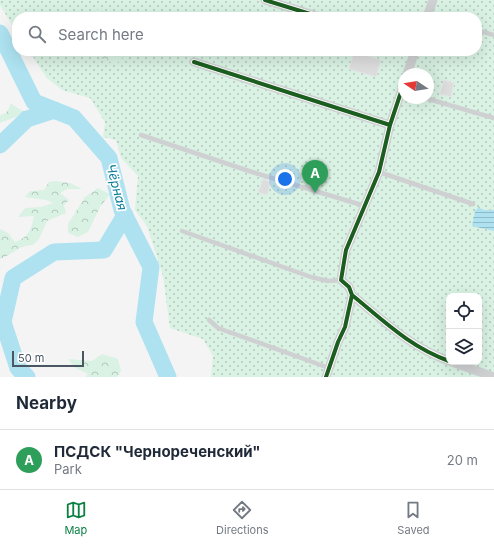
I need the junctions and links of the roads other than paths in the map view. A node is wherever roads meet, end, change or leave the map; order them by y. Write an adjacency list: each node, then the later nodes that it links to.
1 (265, 0): 3 (street)
2 (433, 0): 4 (street)
3 (304, 12)
4 (430, 12)
5 (482, 31): 6 (lane)
6 (494, 35)
7 (413, 56): 9 (street)
8 (194, 62): 13 (street)
9 (409, 68)
10 (434, 101): 12 (lane)
11 (398, 103): 13 (street)
12 (494, 118)
13 (390, 126): 15 (street)
14 (141, 135): 17 (lane)
15 (379, 172): 16 (lane); 17 (street)
16 (473, 204)
17 (365, 206): 19 (street)
18 (182, 231): 19 (lane)
19 (340, 280): 20 (street)
20 (352, 295): 22 (street); 24 (street)
21 (209, 320): 24 (lane)
22 (446, 360)
23 (458, 365): 25 (street)
24 (328, 372)
25 (483, 375): 26 (street)
26 (494, 377)

